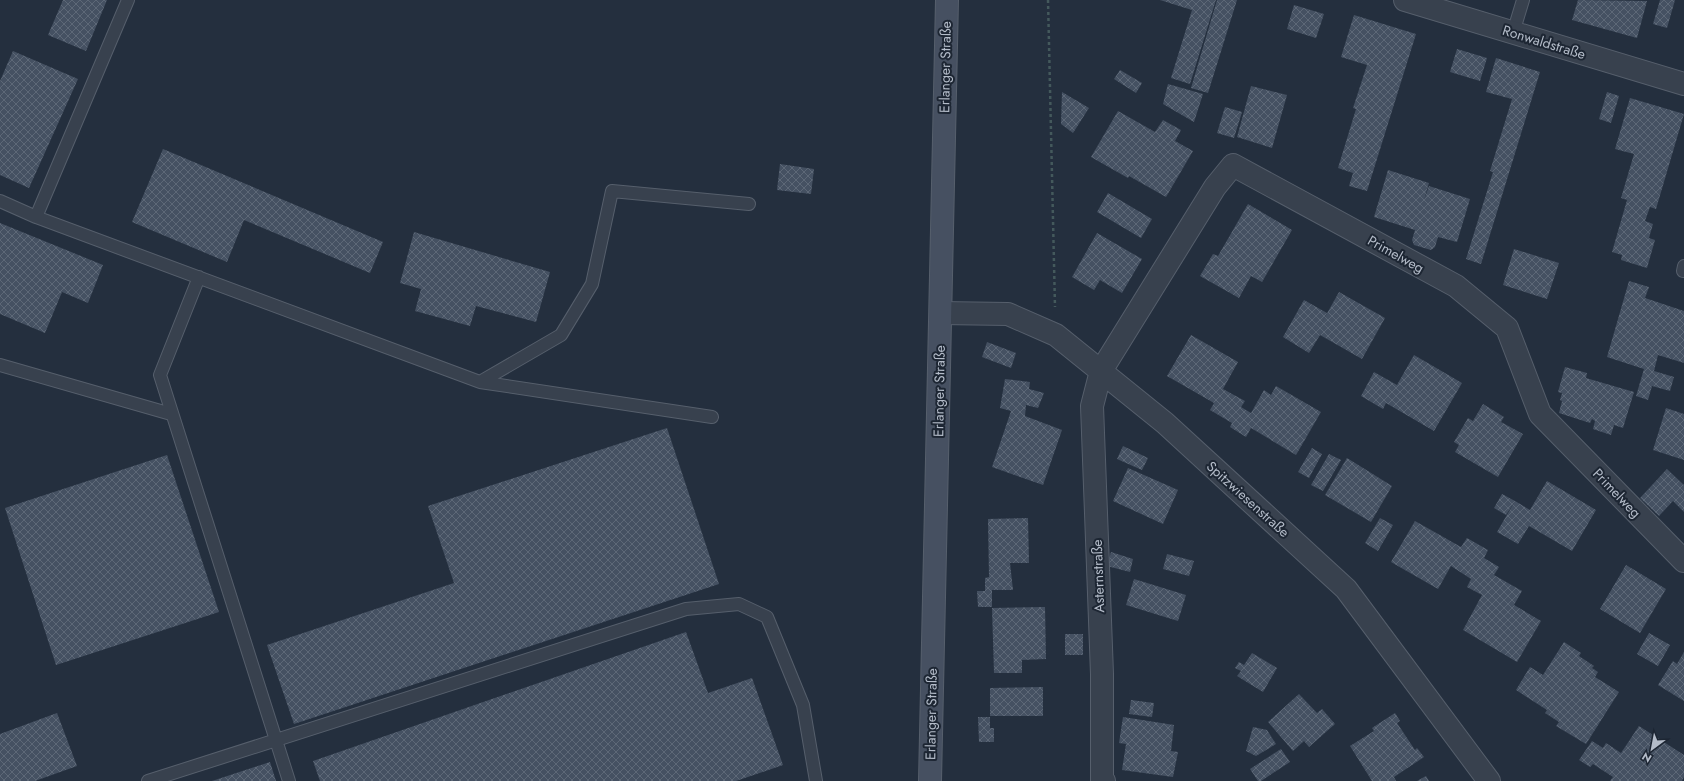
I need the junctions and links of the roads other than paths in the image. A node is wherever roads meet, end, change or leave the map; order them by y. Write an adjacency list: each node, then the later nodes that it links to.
1 (128, 0): 9 (lane)
2 (947, 0): 11 (main road, Erlanger Straße)
3 (1405, 0): 5 (street, Ronwaldstraße)
4 (1523, 0): 5 (lane)
5 (1513, 32): 6 (street, Ronwaldstraße)
6 (1684, 84)
7 (0, 201): 9 (lane)
8 (749, 204): 14 (lane)
9 (36, 217): 10 (lane)
10 (199, 278): 14 (lane); 15 (lane)
11 (941, 313): 13 (street, Spitzwiesenstraße); 22 (main road, Erlanger Straße)
12 (0, 366): 15 (lane)
13 (1101, 371): 17 (street, Primelweg); 23 (street, Asternstraße); 24 (street, Spitzwiesenstraße)
14 (480, 382): 16 (lane)
15 (171, 414): 18 (lane)
16 (712, 417)
17 (1684, 561)
18 (276, 740): 19 (lane); 20 (lane); 21 (lane)
19 (148, 781)
20 (289, 781)
21 (816, 781)
22 (930, 781)
23 (1104, 781)
24 (1489, 781)

